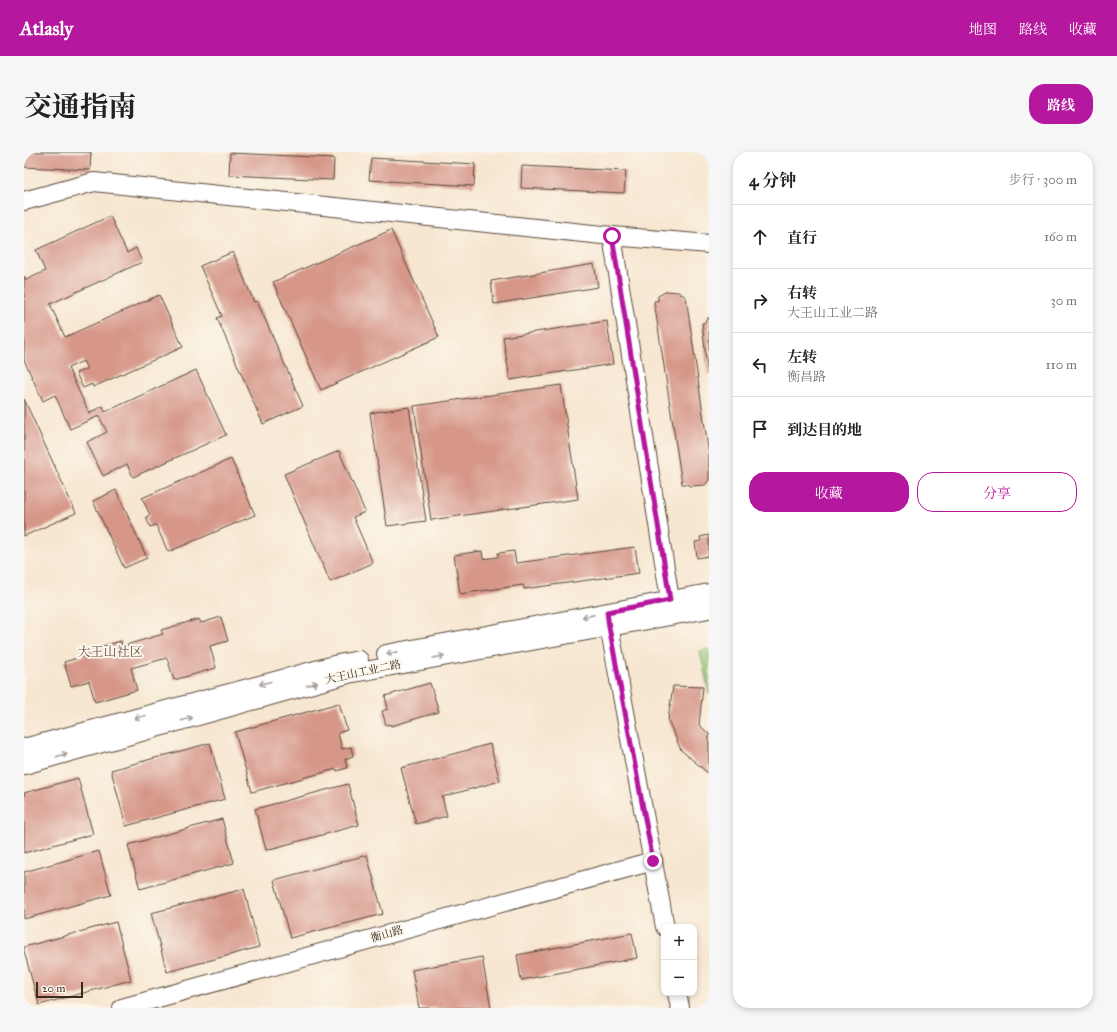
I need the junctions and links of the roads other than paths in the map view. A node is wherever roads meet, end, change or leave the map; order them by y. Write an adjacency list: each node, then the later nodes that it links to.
1 (24, 201): 2 (street)
2 (612, 236): 3 (street); 5 (street)
3 (709, 244)
4 (709, 593): 5 (street, 大王山工业二路)
5 (671, 608): 6 (street, 大王山工业二路); 7 (street, 大王山工业二路)
6 (709, 609)
7 (608, 620): 8 (street, 大王山工业二路, one-way to 8); 9 (street, 大王山工业二路, one-way to 7); 10 (street)
8 (24, 748)
9 (24, 765)
10 (653, 861): 11 (street); 13 (street, 衡山路)
11 (664, 924)
12 (678, 996): 14 (street)
13 (122, 1008)
14 (680, 1008)

